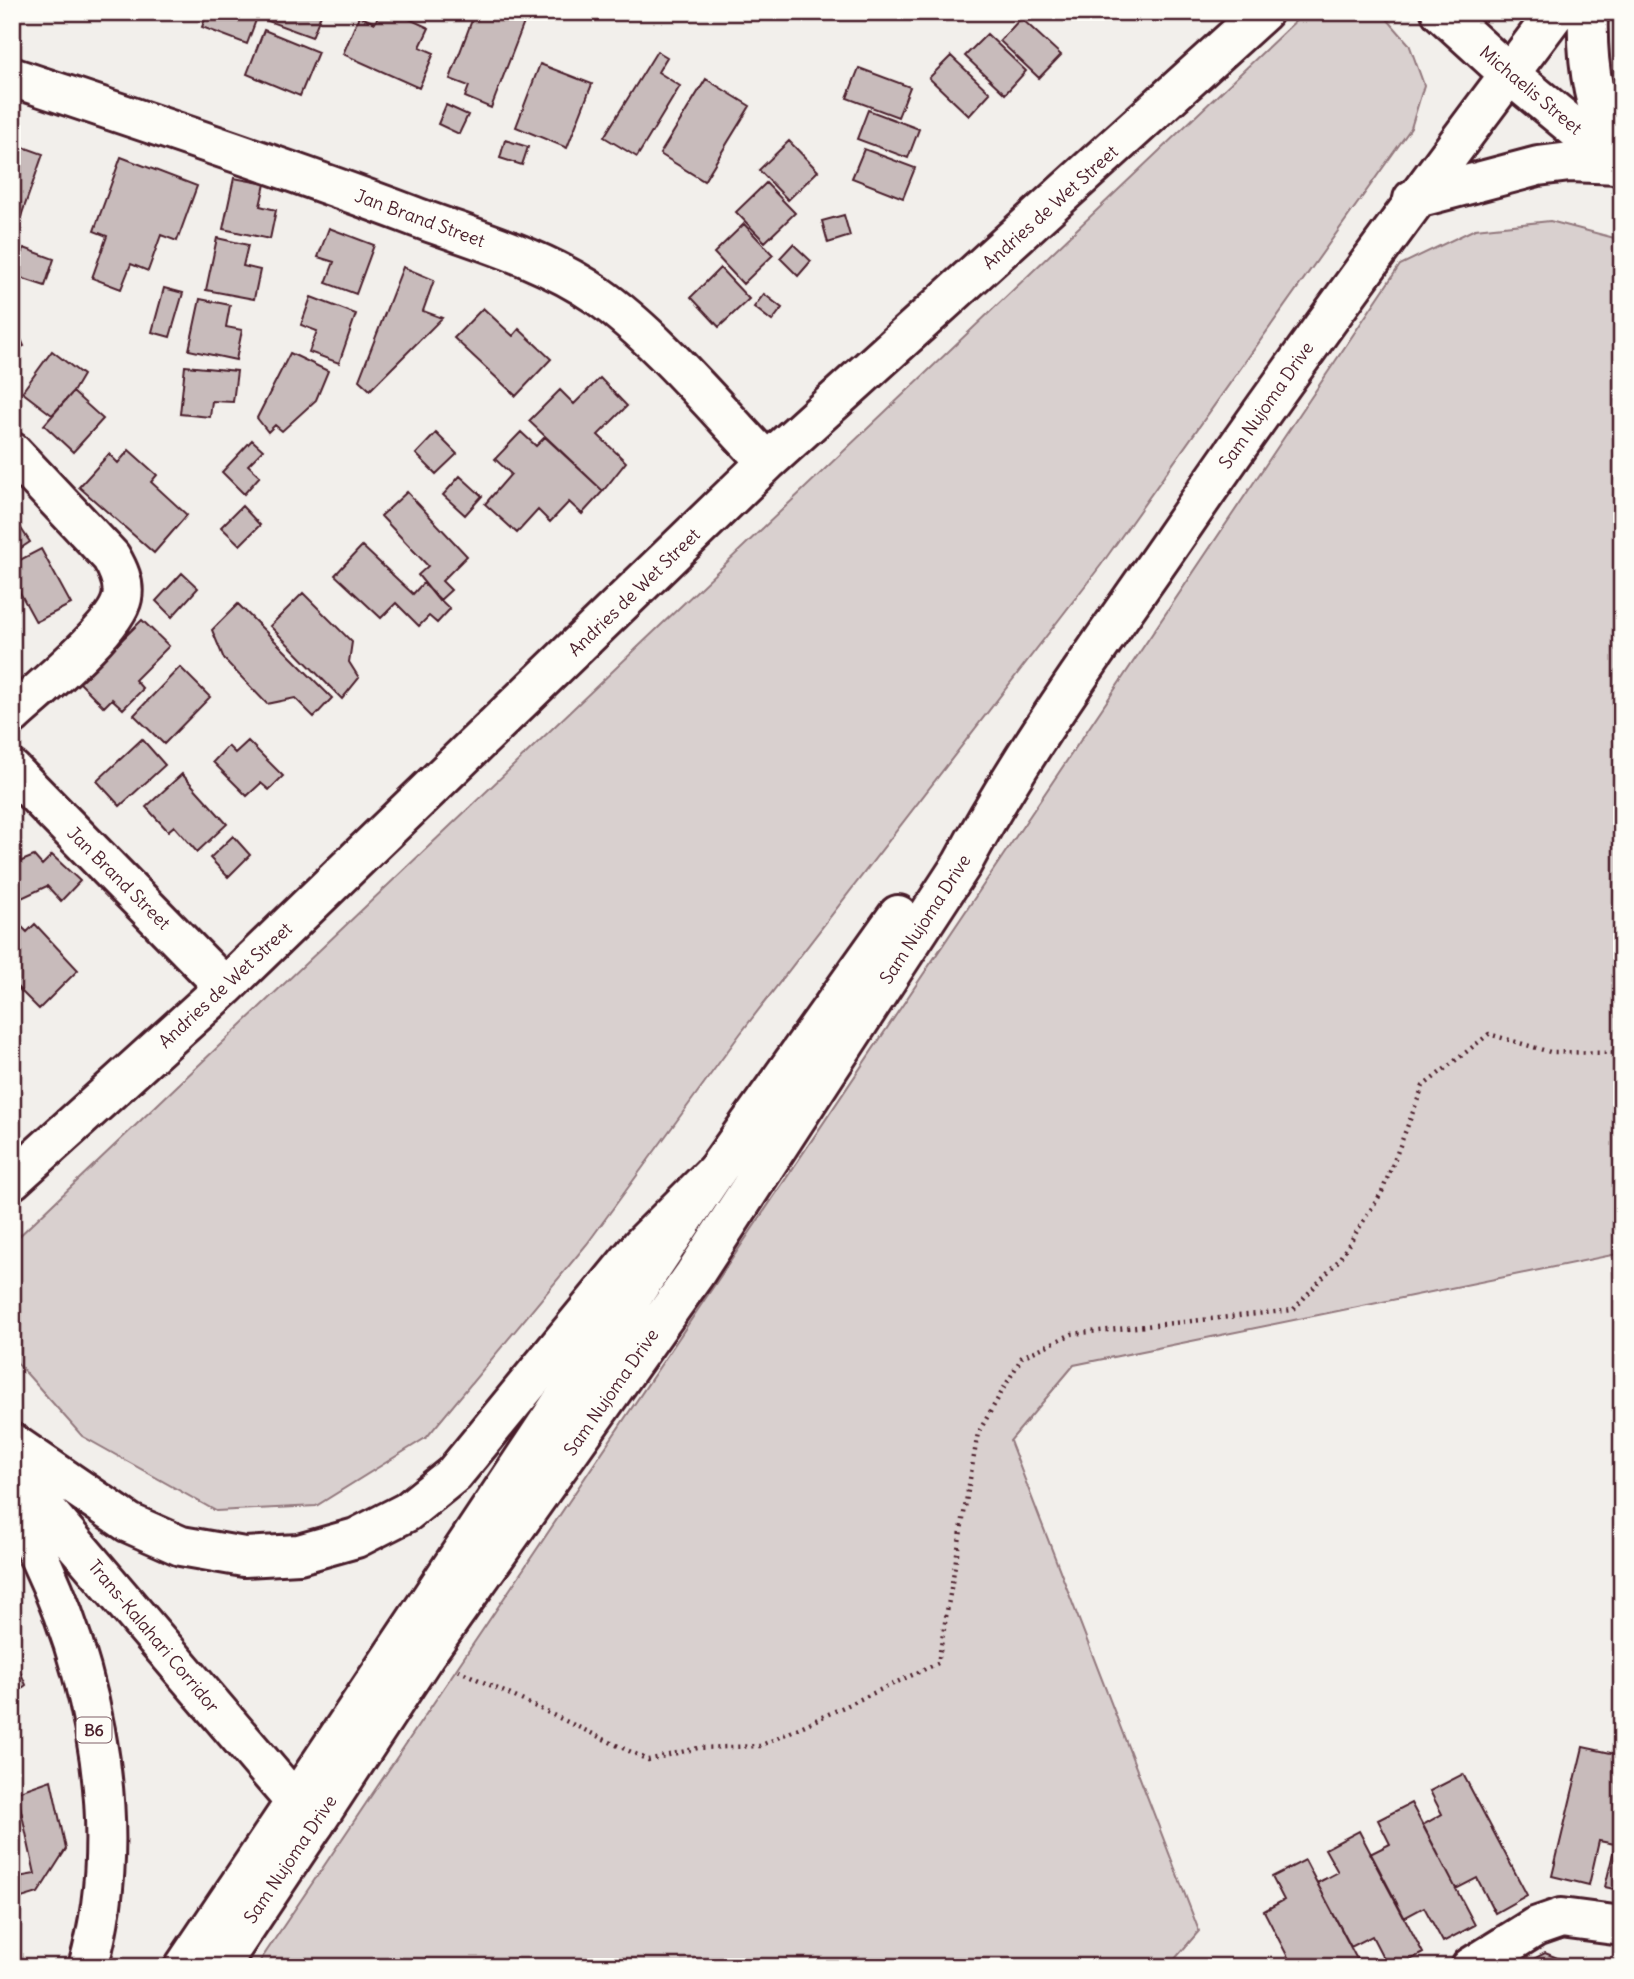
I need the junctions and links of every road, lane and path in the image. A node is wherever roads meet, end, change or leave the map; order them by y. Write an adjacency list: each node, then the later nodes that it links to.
1 (1263, 12): 10 (main road, Andries de Wet Street)
2 (1441, 12): 5 (main road, Michaelis Street)
3 (1556, 12): 5 (main road, Sam Nujoma Drive)
4 (1588, 12): 7 (main road)
5 (1509, 74): 7 (main road, Michaelis Street); 8 (main road, Sam Nujoma Drive)
6 (12, 77): 10 (main road, Jan Brand Street)
7 (1620, 165): 8 (main road)
8 (1413, 199): 13 (main road, Sam Nujoma Drive)
9 (12, 452): 11 (main road)
10 (766, 462): 14 (main road, Andries de Wet Street)
11 (12, 715)
12 (12, 770): 14 (main road, Jan Brand Street)
13 (992, 809): 16 (main road, Sam Nujoma Drive); 21 (main road, Sam Nujoma Drive)
14 (225, 987): 17 (main road, Andries de Wet Street)
15 (1622, 1053): 21 (path)
16 (716, 1171): 18 (main road); 22 (main road, Sam Nujoma Drive)
17 (12, 1180)
18 (12, 1443)
19 (12, 1471): 22 (main road, Trans-Kalahari Corridor)
20 (12, 1506): 24 (main road, B6)
21 (425, 1655): 22 (main road, Sam Nujoma Drive)
22 (305, 1813): 25 (main road); 26 (main road, Sam Nujoma Drive)
23 (1622, 1926): 27 (main road)
24 (88, 1967)
25 (184, 1967)
26 (219, 1967)
27 (1471, 1967)

